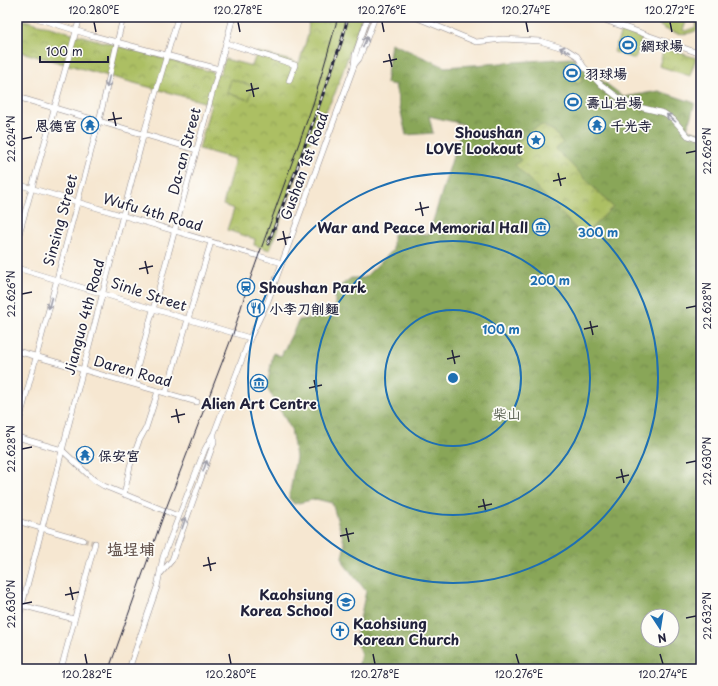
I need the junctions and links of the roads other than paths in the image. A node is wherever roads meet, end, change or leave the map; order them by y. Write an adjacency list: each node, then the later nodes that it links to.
1 (33, 17): 12 (street)
2 (80, 17): 12 (street)
3 (123, 17): 13 (street, Sinsing Street)
4 (178, 17): 16 (street, Jianguo 4th Road)
5 (233, 17): 14 (street, Da-an Street)
6 (368, 17): 17 (street, Gushan 1st Road)
7 (375, 17): 17 (street, one-way to 7)
8 (415, 17): 24 (street, one-way to 8)
9 (596, 17): 11 (street)
10 (618, 17): 11 (street)
11 (615, 24): 15 (street)
12 (77, 31): 13 (street); 21 (street)
13 (117, 42): 16 (street); 22 (street, Sinsing Street, one-way to 22)
14 (226, 43): 18 (street, Da-an Street); 19 (street)
15 (701, 54)
16 (168, 55): 18 (street); 23 (street, Jianguo 4th Road)
17 (354, 66): 33 (street, Gushan 1st Road)
18 (219, 69): 25 (street, Da-an Street)
19 (290, 81)
20 (17, 97): 21 (street)
21 (54, 107): 22 (street); 27 (street)
22 (99, 121): 23 (street); 28 (street, Sinsing Street)
23 (144, 134): 25 (street); 29 (street, Jianguo 4th Road)
24 (701, 142)
25 (197, 150): 30 (street, Da-an Street)
26 (17, 184): 27 (street, Wufu 4th Road)
27 (32, 188): 28 (street, Wufu 4th Road); 31 (street)
28 (77, 202): 29 (street, Wufu 4th Road); 35 (street, Sinsing Street)
29 (123, 216): 30 (street, Wufu 4th Road); 36 (street, Jianguo 4th Road)
30 (175, 231): 32 (street, Wufu 4th Road); 37 (street, Da-an Street)
31 (17, 241)
32 (211, 242): 33 (street, Wufu 4th Road); 38 (street)
33 (282, 263): 39 (street, Gushan 1st Road)
34 (17, 268): 35 (street, Sinle Street)
35 (57, 279): 36 (street, Sinle Street); 41 (street, Sinsing Street, one-way to 41)
36 (103, 292): 37 (street, Sinle Street); 42 (street, Jianguo 4th Road)
37 (154, 309): 38 (street, Sinle Street); 43 (street, Da-an Street)
38 (188, 320): 39 (street, Sinle Street); 45 (street)
39 (250, 338): 48 (street, Gushan 1st Road)
40 (17, 351): 41 (street, Daren Road)
41 (36, 357): 42 (street, Daren Road); 47 (street, Sinsing Street)
42 (82, 369): 43 (street, Daren Road); 50 (street, Jianguo 4th Road)
43 (133, 384): 44 (street, Daren Road)
44 (158, 391): 45 (street, Daren Road); 51 (street)
45 (166, 393): 46 (street, Daren Road)
46 (196, 402)
47 (17, 429)
48 (214, 433): 52 (street, Gushan 1st Road); 57 (street, Gushan 1st Road, one-way to 48)
49 (17, 437): 50 (street)
50 (62, 450): 51 (street); 54 (street, Jianguo 4th Road)
51 (124, 495): 52 (street)
52 (178, 516): 57 (street, Gushan 1st Road)
53 (17, 521): 54 (street)
54 (43, 528): 55 (street); 58 (street, Jianguo 4th Road)
55 (83, 540)
56 (95, 543): 59 (street)
57 (160, 574): 62 (street)
58 (20, 604): 59 (street); 60 (street, Jianguo 4th Road)
59 (74, 619): 61 (street)
60 (17, 625)
61 (61, 669)
62 (129, 669)

